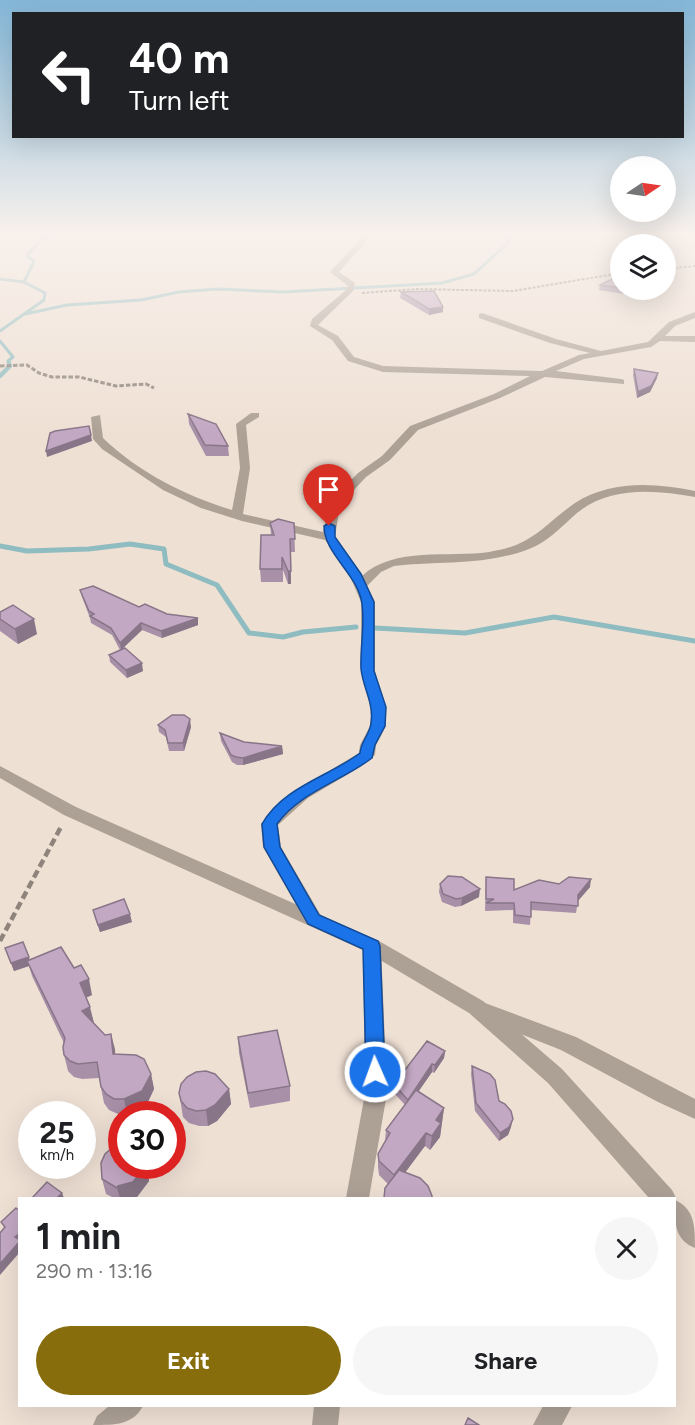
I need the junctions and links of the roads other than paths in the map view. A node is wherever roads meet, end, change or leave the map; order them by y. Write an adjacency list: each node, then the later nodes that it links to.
1 (341, 300): 7 (street)
2 (695, 315): 4 (street)
3 (482, 316): 6 (street)
4 (660, 338): 5 (street); 6 (street)
5 (695, 339)
6 (615, 352): 7 (street)
7 (542, 373): 8 (street); 13 (street)
8 (621, 382)
9 (255, 415): 12 (street)
10 (96, 417): 12 (street)
11 (695, 494): 14 (street)
12 (237, 515): 13 (street)
13 (329, 537): 14 (street)
14 (360, 585): 16 (street)
15 (1, 772): 16 (street)
16 (314, 919): 17 (street)
17 (372, 946): 18 (street); 20 (street)
18 (476, 1007): 19 (street); 21 (street)
19 (695, 1109)
20 (357, 1197)
21 (662, 1197)
22 (676, 1213): 23 (street)
23 (695, 1236)
24 (129, 1407): 27 (street)
25 (327, 1407): 28 (street)
26 (558, 1407): 29 (street)
27 (106, 1425)
28 (325, 1425)
29 (546, 1425)

